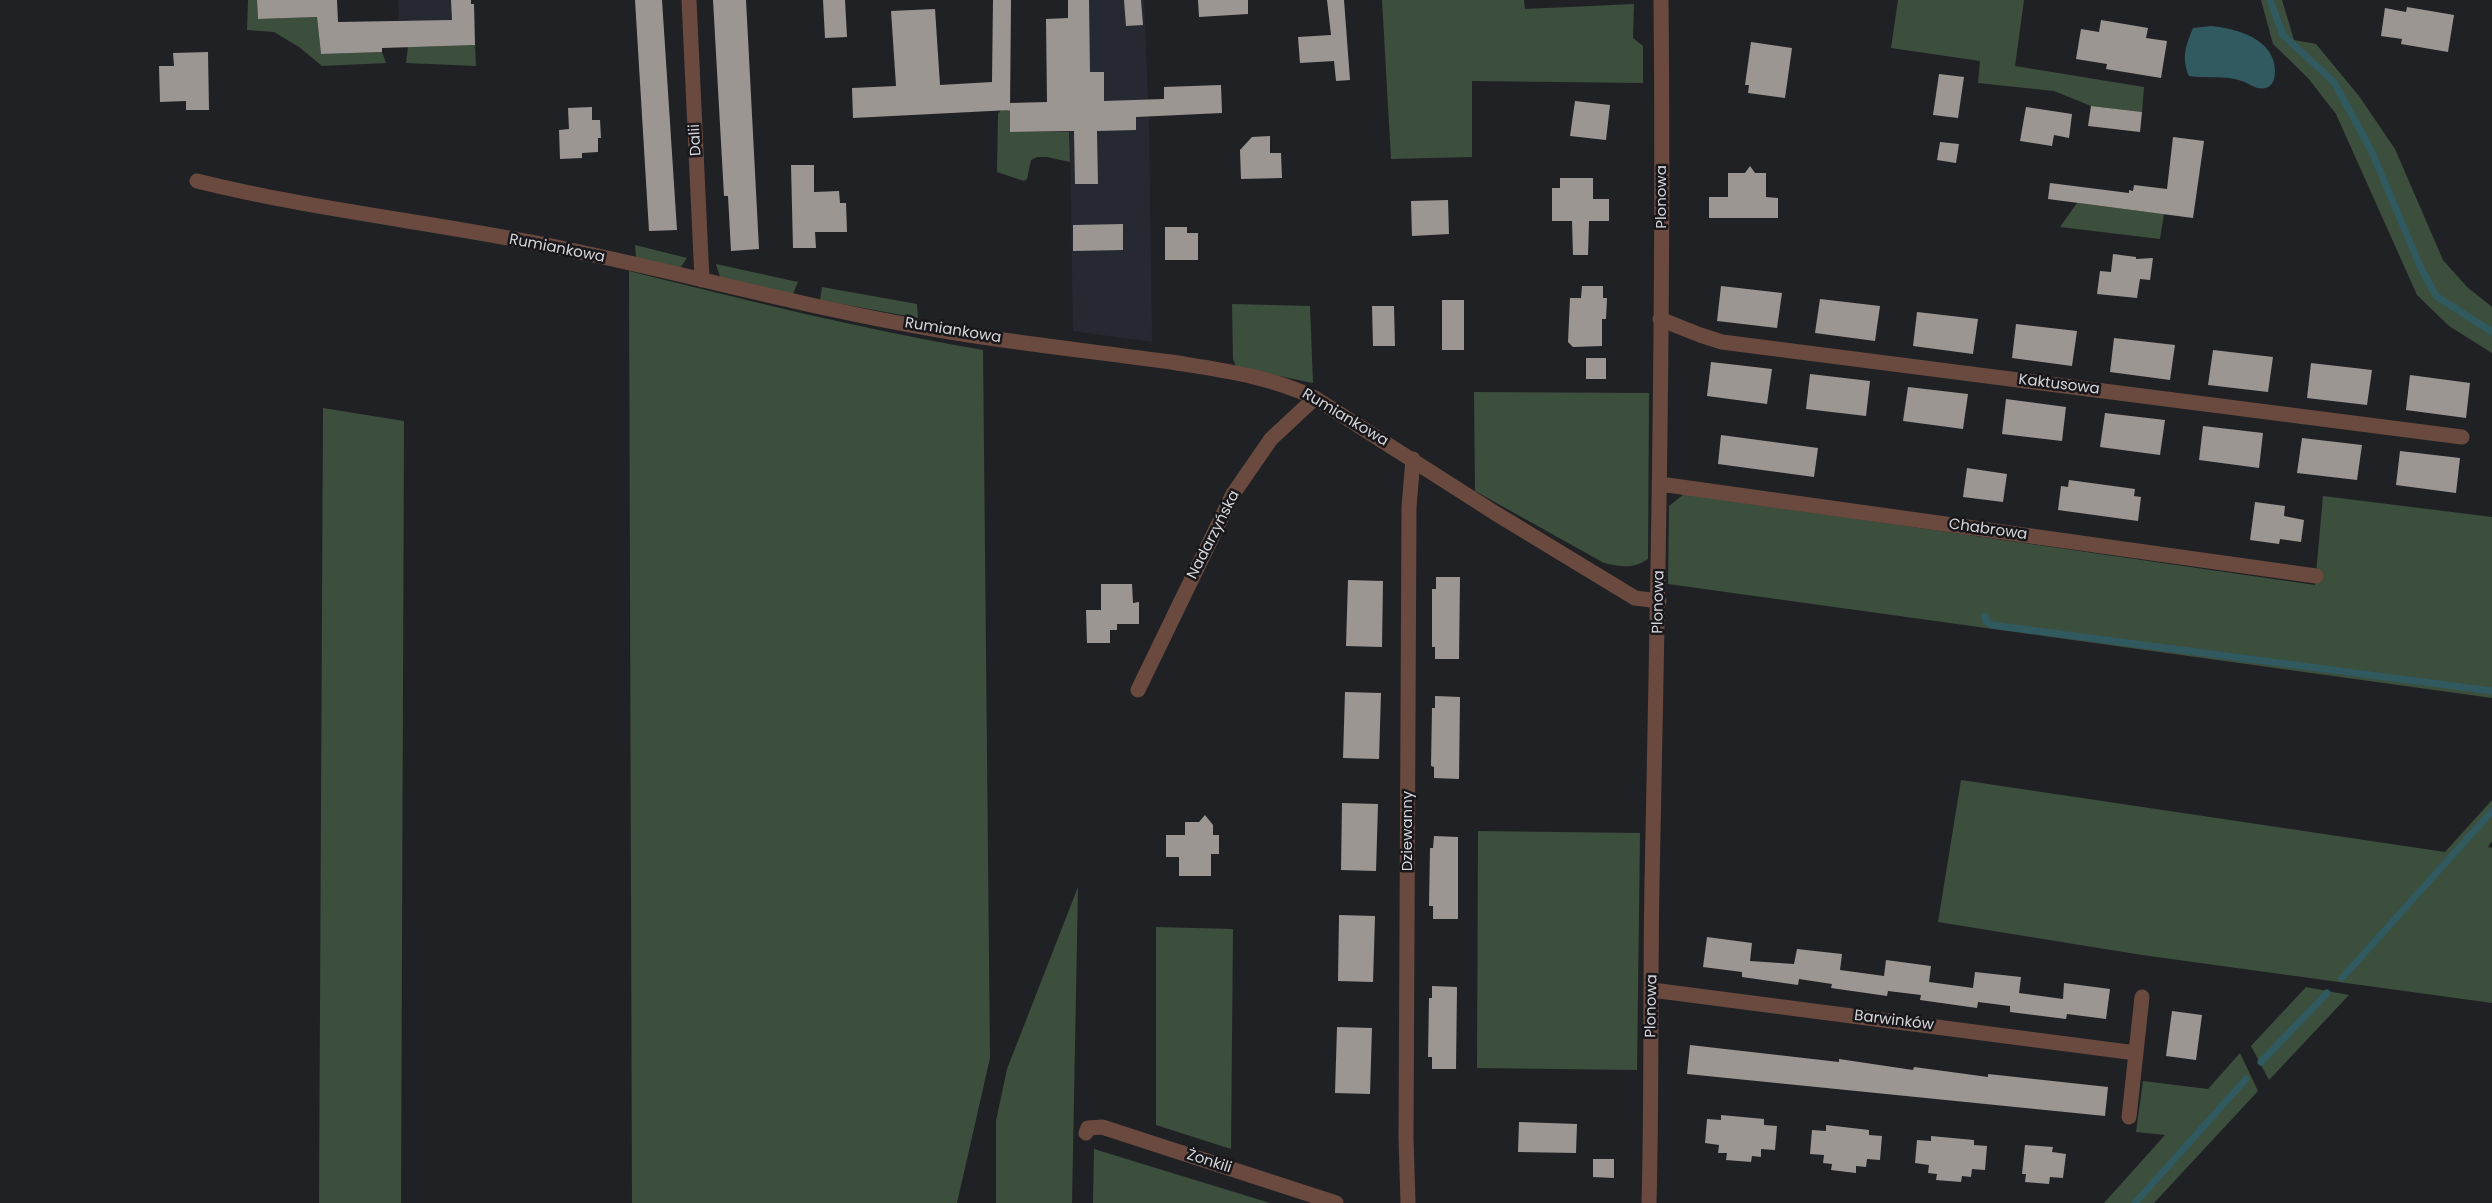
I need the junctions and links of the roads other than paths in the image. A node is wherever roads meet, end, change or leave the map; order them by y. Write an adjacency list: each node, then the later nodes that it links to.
1 (689, 0): 4 (street, Dalii)
2 (1661, 0): 5 (street, Plonowa)
3 (197, 181): 4 (street, Rumiankowa)
4 (702, 280): 6 (street, Rumiankowa)
5 (1660, 318): 7 (street, Kaktusowa); 9 (street, Plonowa)
6 (1315, 398): 8 (street, Rumiankowa); 12 (street, Nadarzyńska)
7 (2462, 437)
8 (1413, 459): 11 (street, Rumiankowa); 19 (street, Dziewanny)
9 (1660, 484): 10 (street, Chabrowa); 11 (street, Plonowa)
10 (2316, 576)
11 (1659, 600): 13 (street, Plonowa)
12 (1138, 690)
13 (1652, 990): 15 (street, Barwinków); 20 (street, Plonowa)
14 (2142, 997): 15 (street)
15 (2136, 1053): 16 (street)
16 (2129, 1117)
17 (1086, 1133): 18 (street, Żonkili)
18 (1336, 1203)
19 (1408, 1203)
20 (1649, 1203)

